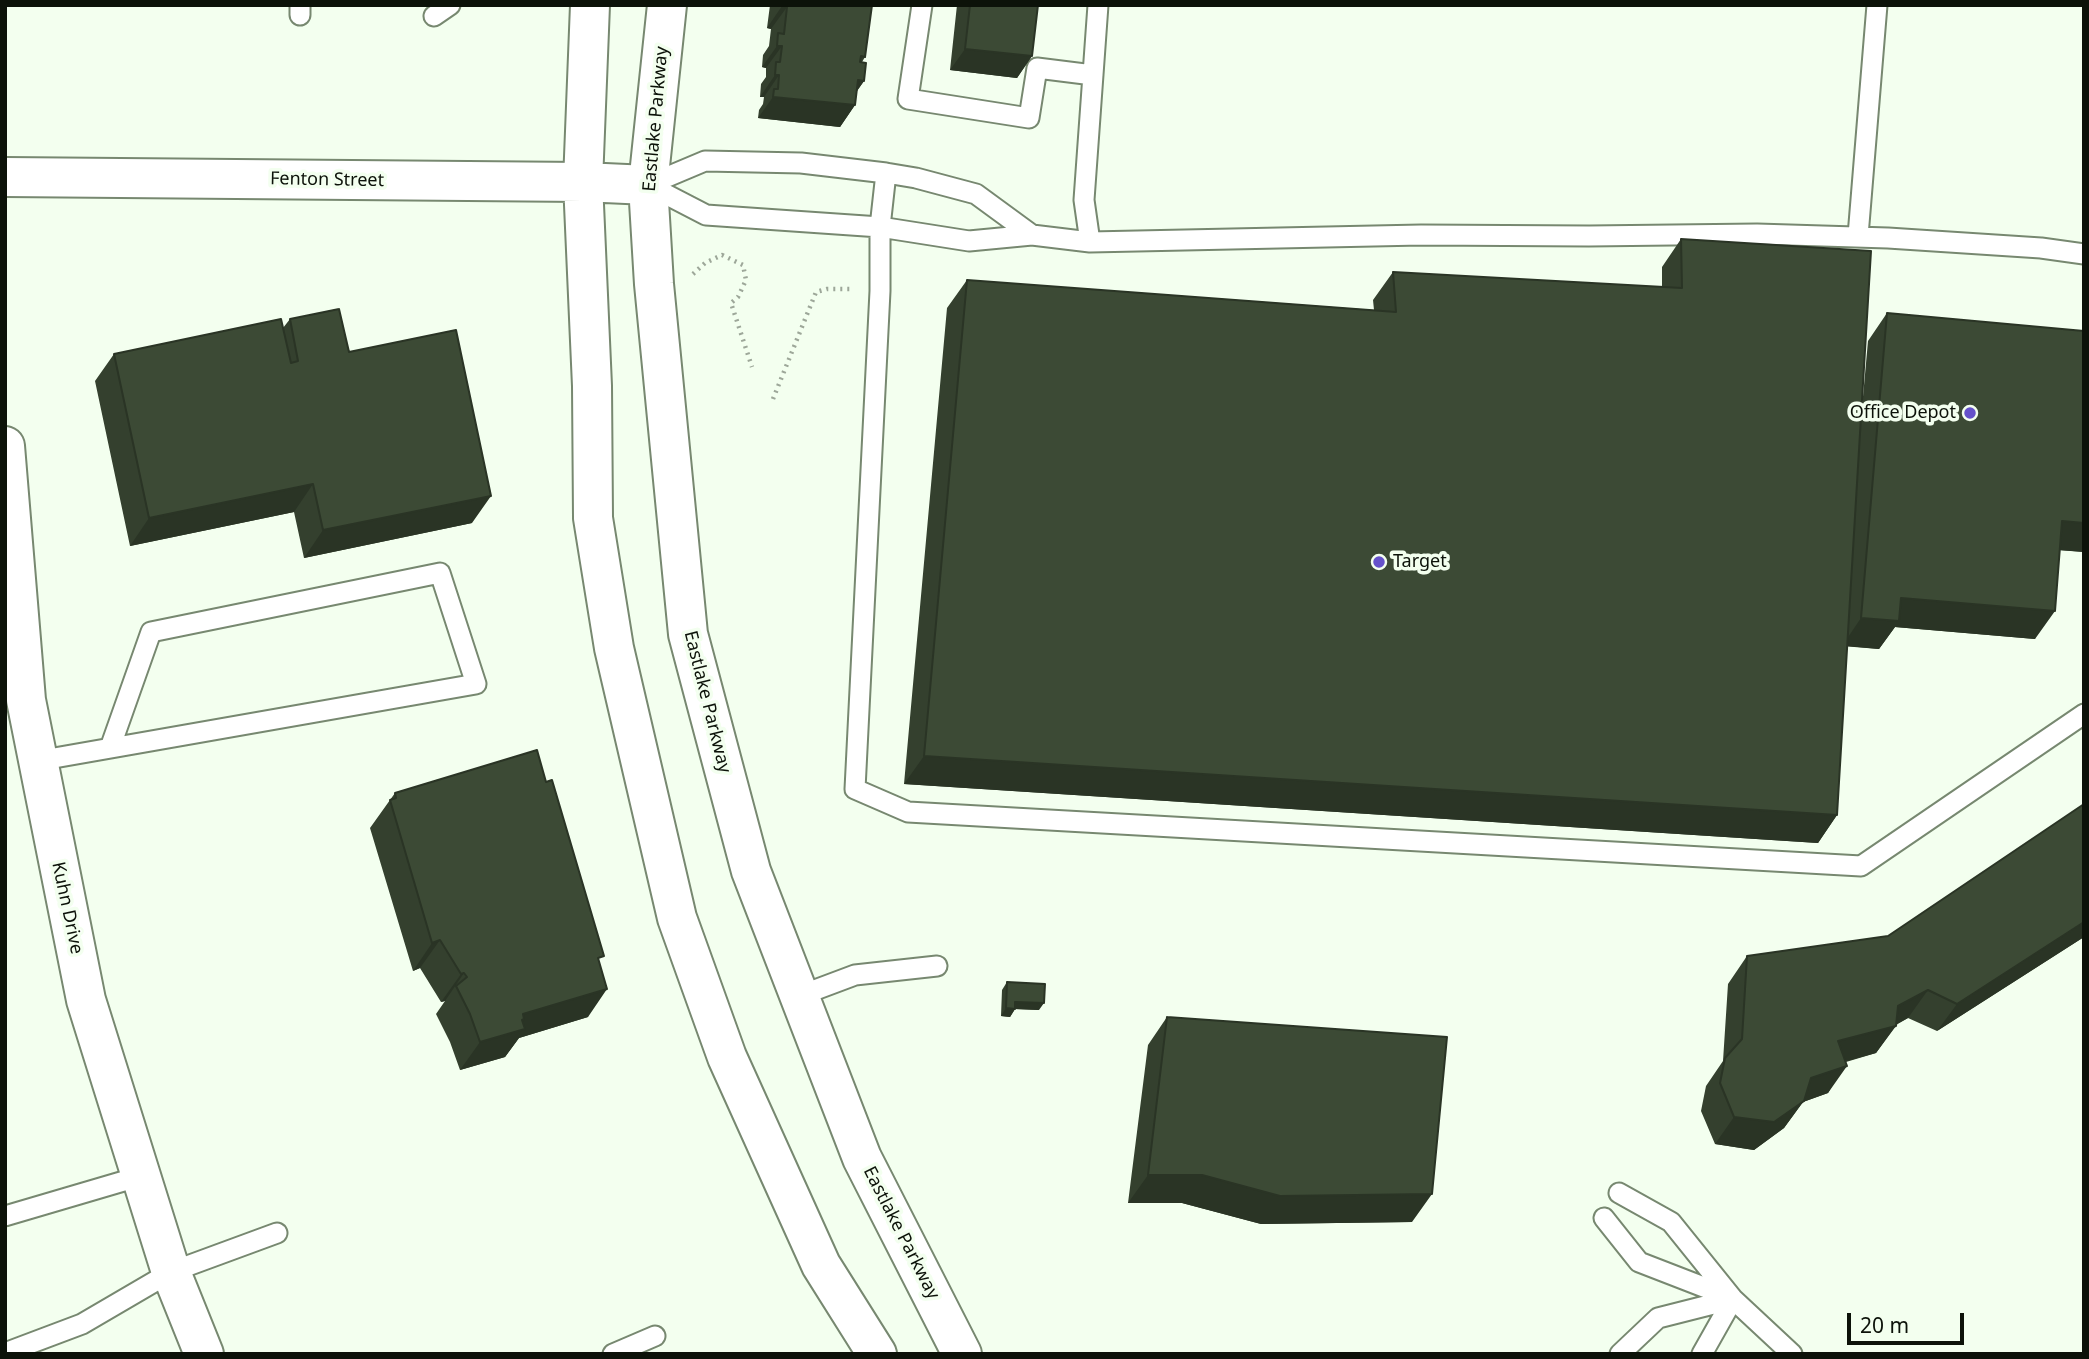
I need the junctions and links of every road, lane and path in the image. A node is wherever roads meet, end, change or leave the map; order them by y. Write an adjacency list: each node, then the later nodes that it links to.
1 (590, 5): 9 (main road)
2 (667, 5): 10 (main road, Eastlake Parkway)
3 (922, 5): 6 (lane)
4 (1098, 5): 6 (lane)
5 (1877, 5): 13 (lane)
6 (1093, 75): 14 (lane)
7 (886, 173): 10 (lane); 11 (lane); 12 (lane)
8 (5, 177): 9 (main road, Fenton Street)
9 (583, 182): 10 (main road, Fenton Street); 38 (main road)
10 (648, 185): 11 (lane); 26 (main road, Eastlake Parkway)
11 (880, 227): 12 (lane); 22 (lane)
12 (1032, 235): 14 (lane)
13 (1858, 236): 14 (lane); 15 (lane)
14 (1090, 242)
15 (2084, 254)
16 (690, 277): 18 (path)
17 (855, 289): 19 (path)
18 (752, 367)
19 (773, 399)
20 (5, 446): 21 (main road, Kuhn Drive)
21 (15, 701): 24 (main road, Kuhn Drive)
22 (2084, 714)
23 (110, 748): 23 (lane); 24 (lane)
24 (37, 761): 27 (main road, Kuhn Drive)
25 (937, 966): 26 (lane)
26 (799, 996): 39 (main road, Eastlake Parkway)
27 (141, 1176): 29 (lane); 32 (main road, Kuhn Drive)
28 (1619, 1194): 33 (lane)
29 (5, 1216)
30 (1604, 1218): 33 (lane)
31 (277, 1233): 32 (lane)
32 (171, 1272): 35 (lane); 36 (main road, Kuhn Drive)
33 (1733, 1298): 40 (lane); 41 (lane); 42 (lane)
34 (655, 1336): 37 (lane)
35 (5, 1353)
36 (204, 1354)
37 (613, 1354)
38 (877, 1354)
39 (962, 1354)
40 (1620, 1354)
41 (1702, 1354)
42 (1792, 1354)

